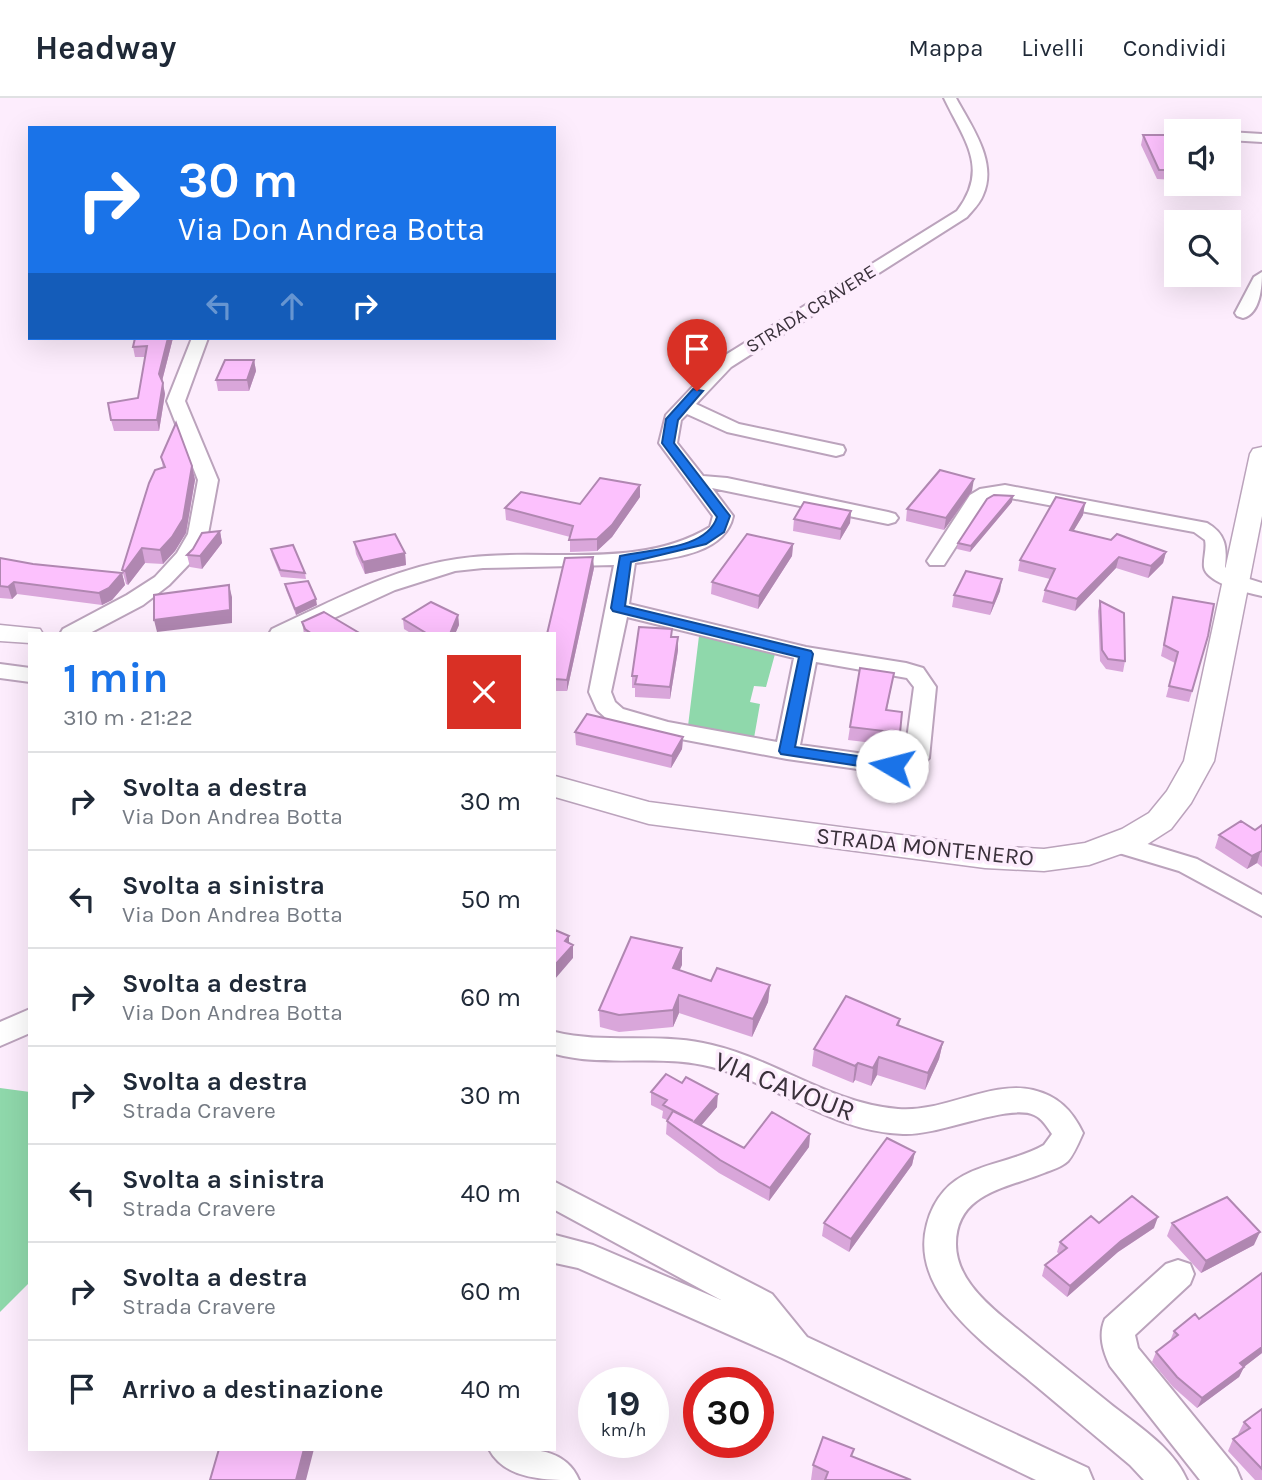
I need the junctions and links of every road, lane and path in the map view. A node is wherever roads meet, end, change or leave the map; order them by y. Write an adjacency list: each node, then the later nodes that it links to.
1 (950, 98): 7 (street, STRADA CRAVERE)
2 (1241, 137): 3 (street)
3 (1262, 138)
4 (1262, 277): 5 (street)
5 (1243, 313)
6 (199, 340): 16 (street)
7 (683, 405): 8 (street); 10 (street, STRADA CRAVERE)
8 (836, 450)
9 (1262, 454): 14 (main road, STRADA MONTENERO)
10 (697, 481): 11 (street); 12 (street, STRADA CRAVERE)
11 (888, 517)
12 (625, 559): 15 (street); 17 (street, STRADA CRAVERE)
13 (937, 561): 14 (street)
14 (1248, 586): 25 (main road, STRADA MONTENERO)
15 (618, 608): 20 (street); 23 (street)
16 (75, 632)
17 (284, 632)
18 (0, 633): 19 (main road)
19 (28, 635)
20 (806, 654): 23 (street); 23 (street)
21 (0, 671): 22 (street)
22 (28, 674)
23 (787, 751)
24 (556, 786): 25 (main road, STRADA MONTENERO)
25 (1118, 844): 26 (street)
26 (1262, 907)
27 (28, 1021): 28 (street)
28 (0, 1035)
29 (556, 1043): 37 (street, VIA CAVOUR)
30 (556, 1196): 33 (street)
31 (556, 1249): 33 (street)
32 (1178, 1274): 38 (street)
33 (795, 1348): 36 (street)
34 (510, 1451): 35 (street)
35 (561, 1480)
36 (1075, 1480)
37 (1169, 1480)
38 (1223, 1480)

